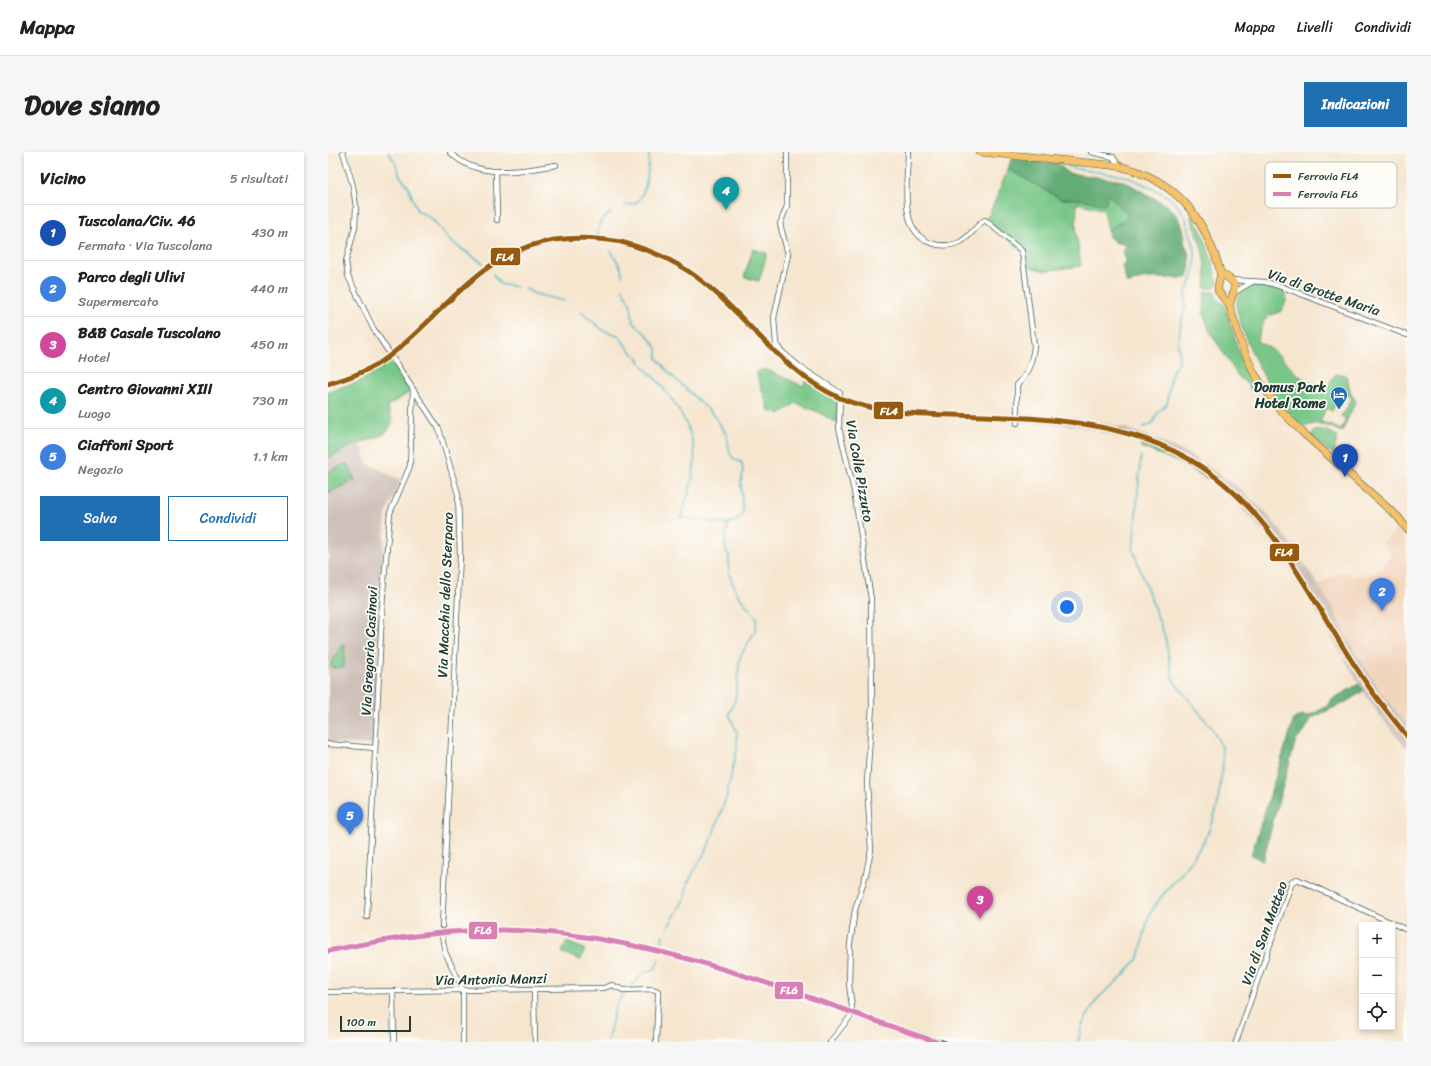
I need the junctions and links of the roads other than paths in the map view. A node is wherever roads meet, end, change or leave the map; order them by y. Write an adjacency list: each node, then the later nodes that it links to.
1 (343, 152): 19 (street, Via Macchia dello Sterparo)
2 (450, 152): 9 (street)
3 (787, 152): 32 (street, Via Colle Pizzuto)
4 (908, 152): 20 (street)
5 (980, 152): 8 (main road)
6 (1091, 152): 8 (street)
7 (556, 165): 9 (street)
8 (1119, 166): 11 (main road)
9 (496, 171): 10 (street)
10 (497, 220)
11 (1220, 272): 12 (main road); 14 (main road)
12 (1231, 279): 13 (street, Via di Grotte Maria); 14 (main road); 15 (main road)
13 (1254, 281): 15 (street); 18 (street, Via di Grotte Maria)
14 (1220, 282): 16 (main road)
15 (1234, 293): 16 (main road); 17 (main road)
16 (1222, 295): 17 (main road)
17 (1229, 305): 21 (main road)
18 (1407, 334)
19 (413, 390): 23 (street, Via Gregorio Casinovi); 25 (street, Via Macchia dello Sterparo)
20 (1017, 423)
21 (1407, 529)
22 (328, 744): 23 (street)
23 (375, 748): 24 (street, Via Gregorio Casinovi)
24 (367, 917)
25 (442, 926)
26 (1407, 930): 39 (street, Via di San Matteo)
27 (442, 936): 29 (street)
28 (534, 989): 29 (street, Via Antonio Manzi); 36 (street); 37 (street, Via Antonio Manzi)
29 (463, 990): 31 (street, Via Antonio Manzi); 35 (street)
30 (328, 992): 31 (street, Via Antonio Manzi)
31 (393, 992): 34 (street)
32 (852, 1007)
33 (850, 1018): 38 (street)
34 (394, 1042)
35 (463, 1042)
36 (535, 1042)
37 (656, 1042)
38 (830, 1042)
39 (1236, 1042)

